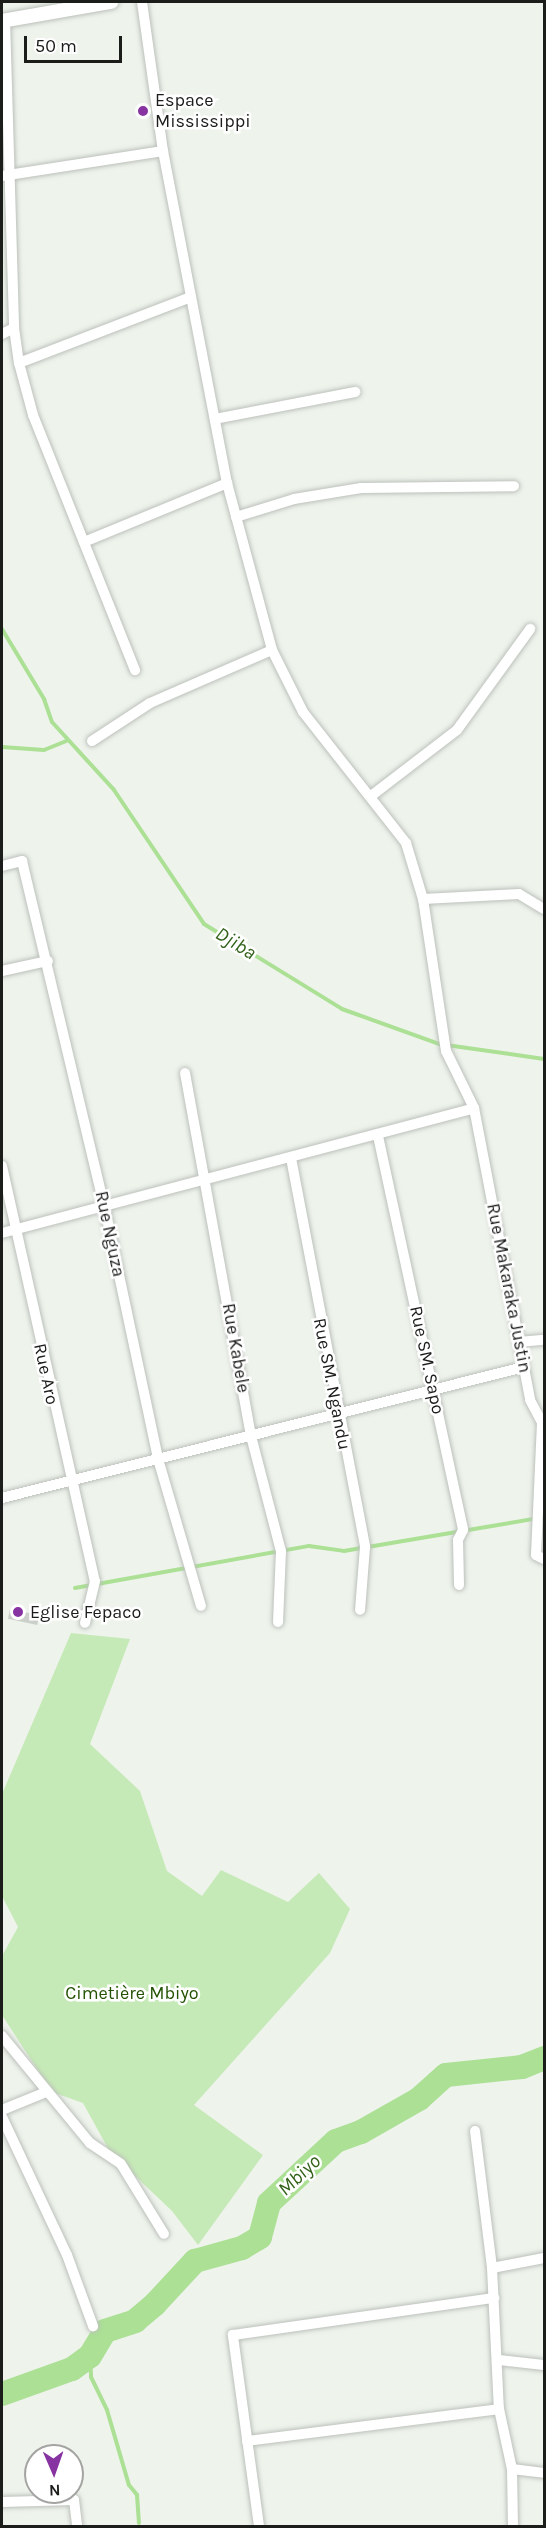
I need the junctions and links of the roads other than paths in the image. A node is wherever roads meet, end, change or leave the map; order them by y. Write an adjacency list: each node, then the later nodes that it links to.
1 (111, 2): 3 (street)
2 (142, 2): 4 (street, Rue Makaraka Justin)
3 (3, 21): 5 (street)
4 (163, 151): 5 (street); 6 (street, Rue Makaraka Justin)
5 (6, 175): 7 (street)
6 (190, 297): 9 (street); 11 (street, Rue Makaraka Justin)
7 (14, 328): 8 (street); 9 (street)
8 (2, 334)
9 (19, 363): 15 (street)
10 (355, 392): 11 (street)
11 (215, 418): 12 (street, Rue Makaraka Justin)
12 (227, 483): 14 (street, Rue Makaraka Justin); 15 (street)
13 (514, 486): 14 (street)
14 (236, 517): 17 (street, Rue Makaraka Justin)
15 (84, 542): 18 (street)
16 (530, 629): 20 (street)
17 (272, 650): 19 (street); 20 (street, Rue Makaraka Justin)
18 (135, 670)
19 (92, 741)
20 (370, 796): 22 (street, Rue Makaraka Justin)
21 (2, 866): 24 (street, Rue Nguza)
22 (423, 899): 23 (street); 27 (street, Rue Makaraka Justin)
23 (544, 909)
24 (48, 961): 25 (street); 32 (street, Rue Nguza)
25 (2, 971)
26 (184, 1072): 31 (street, Rue Kabele)
27 (474, 1108): 28 (street); 36 (street, Rue Makaraka Justin)
28 (378, 1136): 29 (street); 38 (street, Rue SM. Sapo)
29 (291, 1158): 31 (street); 39 (street, Rue SM. Ngandu)
30 (2, 1166): 33 (street, Rue Aro)
31 (206, 1182): 32 (street); 41 (street, Rue Kabele)
32 (105, 1209): 33 (street); 42 (street, Rue Nguza)
33 (17, 1230): 34 (street); 43 (street, Rue Aro)
34 (2, 1233)
35 (544, 1340): 36 (street)
36 (519, 1342): 37 (street, Rue Makaraka Justin)
37 (524, 1367): 38 (street); 40 (street, Rue Makaraka Justin)
38 (434, 1390): 39 (street); 47 (street, Rue SM. Sapo)
39 (337, 1414): 41 (street); 49 (street, Rue SM. Ngandu)
40 (543, 1423): 44 (street, Rue Makaraka Justin)
41 (251, 1436): 42 (street); 50 (street, Rue Kabele)
42 (158, 1459): 43 (street); 48 (street, Rue Nguza)
43 (68, 1480): 45 (street); 51 (street, Rue Aro)
44 (540, 1495): 46 (street, Rue Makaraka Justin)
45 (2, 1498)
46 (544, 1559)
47 (459, 1585)
48 (201, 1606)
49 (360, 1611)
50 (278, 1622)
51 (85, 1623)
52 (2, 2036): 53 (street)
53 (46, 2092): 54 (street); 57 (street)
54 (2, 2110)
55 (2, 2117): 61 (street)
56 (475, 2131): 59 (street)
57 (164, 2234)
58 (544, 2258): 59 (street)
59 (492, 2268): 60 (street)
60 (494, 2298): 62 (street); 65 (street)
61 (93, 2326)
62 (500, 2360): 63 (street); 64 (street)
63 (544, 2365)
64 (500, 2409): 65 (street); 66 (street)
65 (247, 2441): 70 (street)
66 (512, 2469): 67 (street); 71 (street)
67 (544, 2473)
68 (2, 2502): 69 (street)
69 (77, 2526)
70 (259, 2526)
71 (510, 2526)

